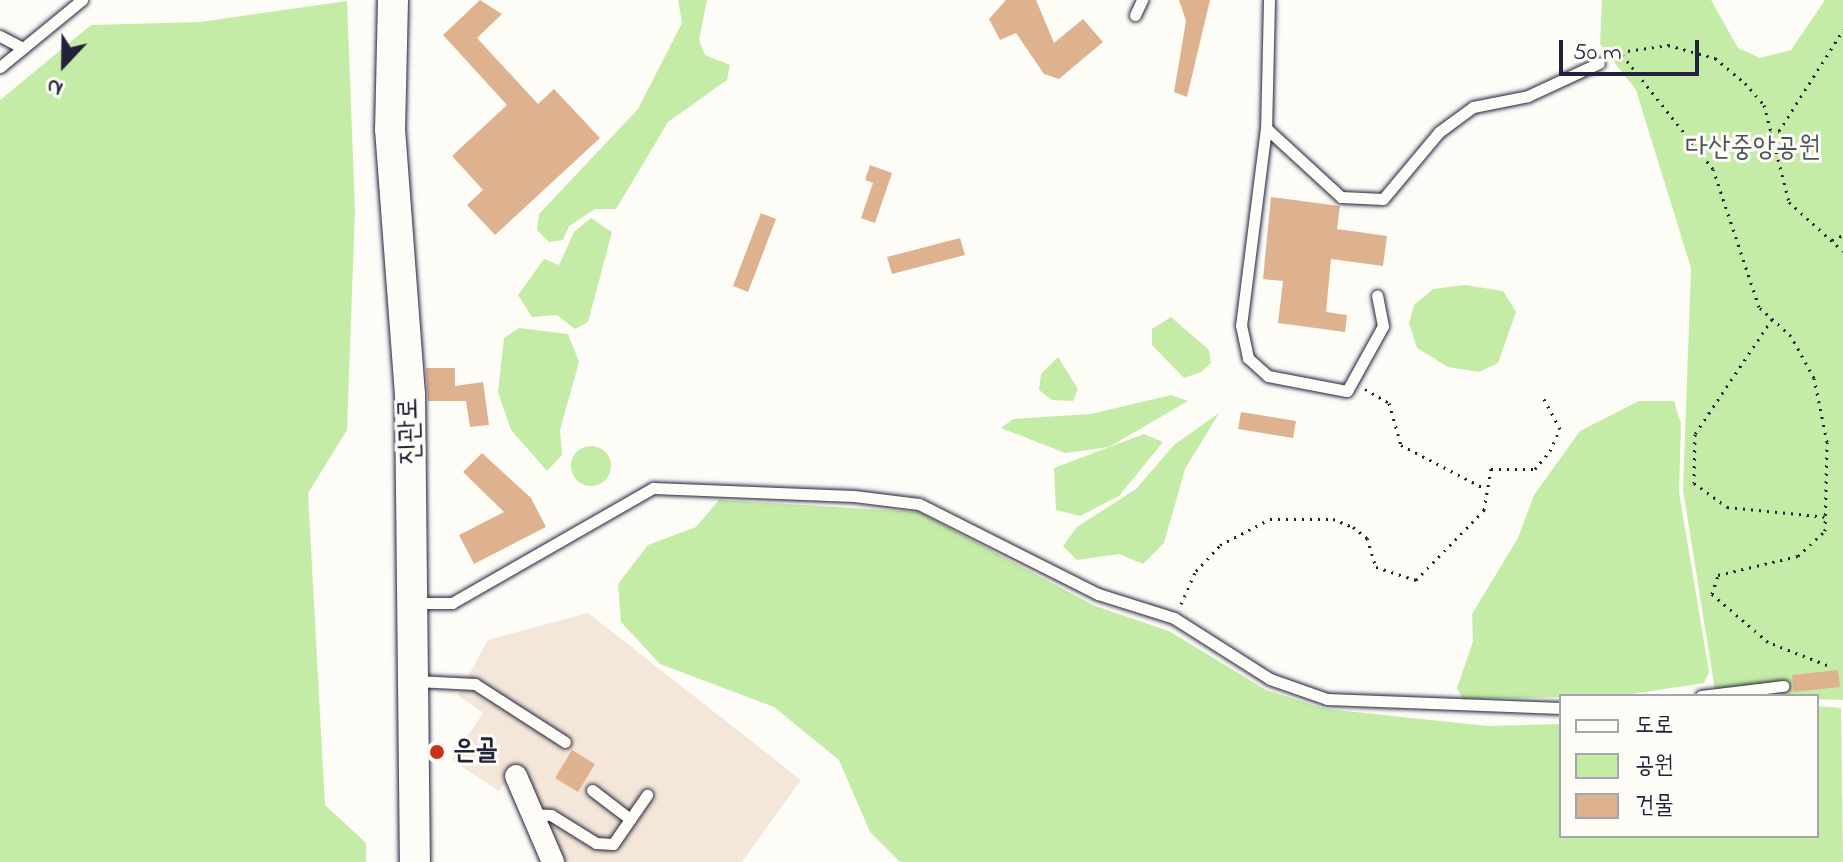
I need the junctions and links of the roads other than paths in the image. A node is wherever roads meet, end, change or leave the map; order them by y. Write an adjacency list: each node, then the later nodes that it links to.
1 (82, 0): 7 (lane)
2 (393, 0): 12 (main road, 진관로)
3 (1142, 0): 5 (lane)
4 (1269, 0): 10 (lane)
5 (1135, 15)
6 (0, 36): 7 (lane)
7 (23, 48): 9 (lane)
8 (1599, 63): 10 (lane)
9 (0, 67)
10 (1266, 128): 11 (lane)
11 (1377, 296)
12 (415, 603): 13 (main road, 진관로); 16 (lane)
13 (416, 681): 17 (lane); 23 (main road, 진관로)
14 (1783, 686): 15 (lane)
15 (1717, 694)
16 (1559, 708)
17 (565, 742)
18 (516, 776): 21 (street)
19 (592, 790): 22 (lane)
20 (647, 795): 22 (lane)
21 (531, 814): 22 (lane); 24 (street)
22 (630, 819)
23 (415, 862)
24 (553, 862)

